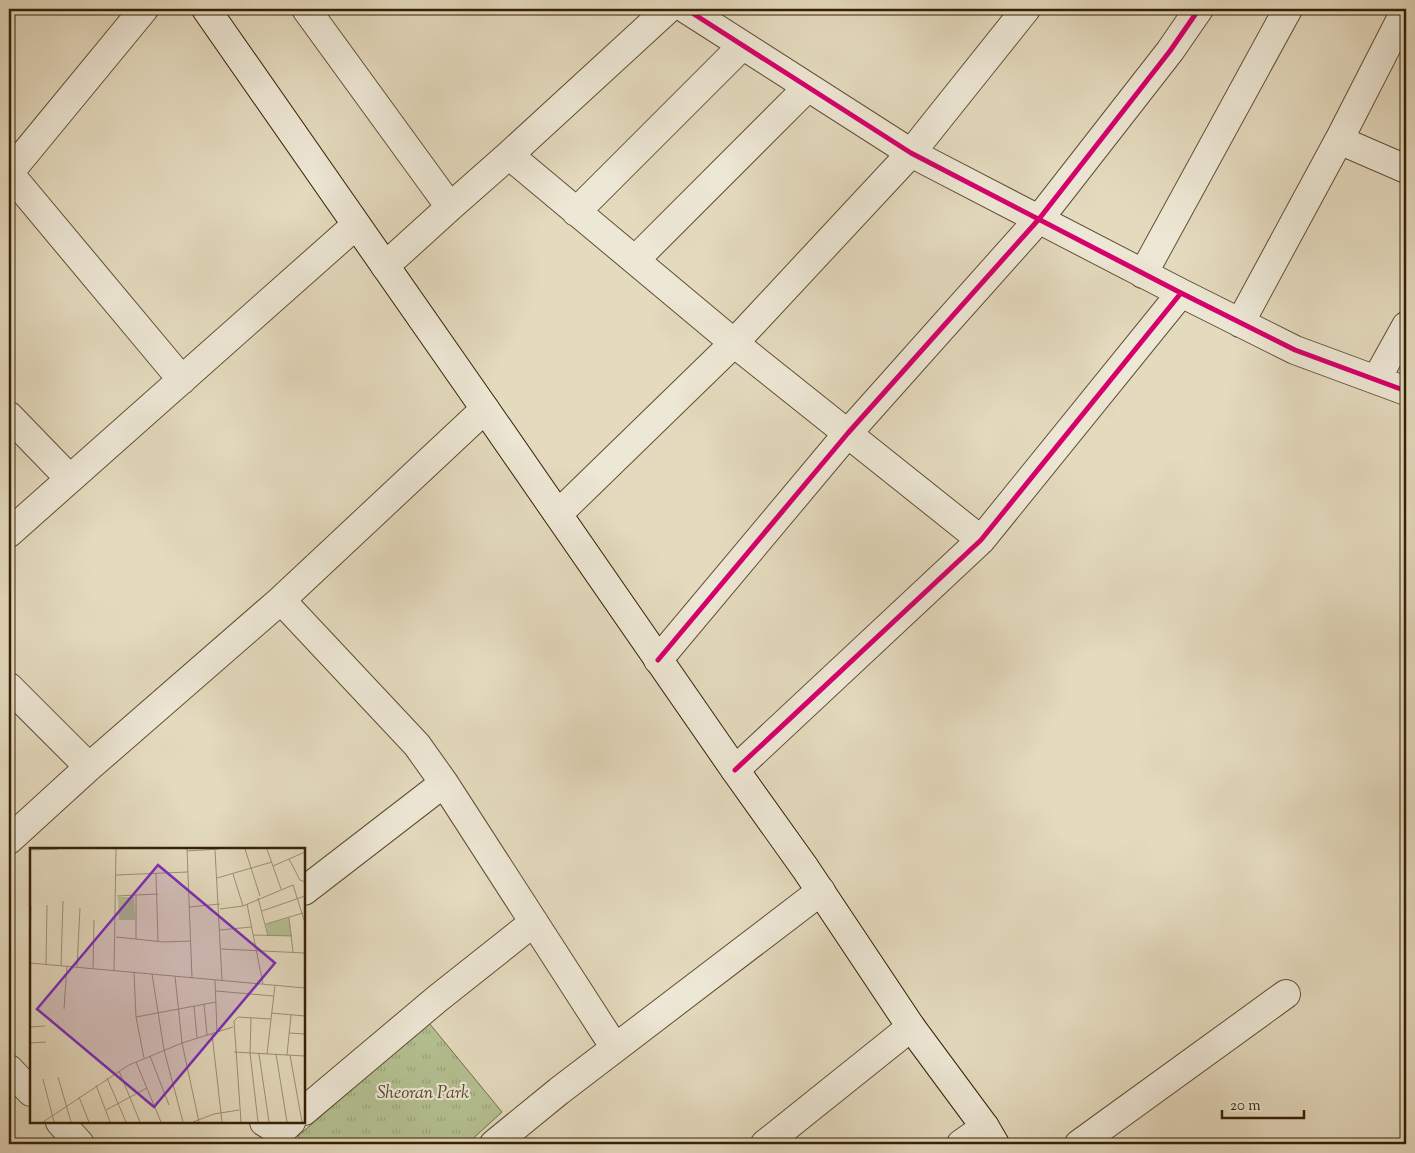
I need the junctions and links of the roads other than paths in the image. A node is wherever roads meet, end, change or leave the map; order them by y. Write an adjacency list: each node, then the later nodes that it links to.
1 (144, 9): 28 (street)
2 (206, 9): 20 (street)
3 (306, 9): 17 (street)
4 (668, 9): 15 (street)
5 (686, 9): 10 (street)
6 (1026, 9): 14 (street)
7 (1199, 9): 19 (street)
8 (1288, 9): 23 (street)
9 (1406, 9): 13 (street)
10 (719, 17): 11 (street)
11 (742, 46): 12 (street); 18 (street)
12 (808, 88): 14 (street); 21 (street)
13 (1339, 140): 16 (street); 25 (street)
14 (911, 153): 19 (street); 27 (street)
15 (509, 155): 17 (street); 18 (street)
16 (1406, 169)
17 (450, 207): 22 (street)
18 (576, 212): 21 (street)
19 (1039, 219): 23 (street); 33 (street)
20 (356, 225): 22 (street); 28 (street)
21 (635, 260): 27 (street)
22 (385, 266): 31 (street)
23 (1143, 274): 24 (street)
24 (1181, 294): 25 (street); 37 (street)
25 (1240, 323): 29 (street)
26 (1406, 326): 29 (street)
27 (734, 343): 33 (street); 35 (street)
28 (182, 380): 34 (street)
29 (1376, 380): 30 (street)
30 (1406, 391)
31 (485, 409): 35 (street); 38 (street)
32 (9, 416): 34 (street)
33 (848, 433): 37 (street); 39 (street)
34 (70, 479): 36 (street)
35 (558, 514): 39 (street)
36 (9, 533)
37 (981, 540): 42 (street)
38 (281, 600): 41 (street); 43 (street)
39 (658, 660): 42 (street)
40 (9, 687): 41 (street)
41 (89, 767): 44 (street)
42 (735, 770): 46 (street)
43 (444, 782): 45 (street); 47 (street)
44 (9, 840)
45 (305, 889)
46 (821, 891): 49 (street); 50 (street)
47 (534, 922): 50 (street); 53 (street)
48 (1286, 994): 60 (street)
49 (912, 1027): 55 (street); 58 (street)
50 (615, 1048): 57 (street)
51 (9, 1068): 52 (street)
52 (30, 1091)
53 (305, 1110)
54 (61, 1123): 56 (street)
55 (990, 1136): 59 (street)
56 (80, 1144)
57 (494, 1144)
58 (765, 1144)
59 (961, 1144)
60 (1079, 1144)

